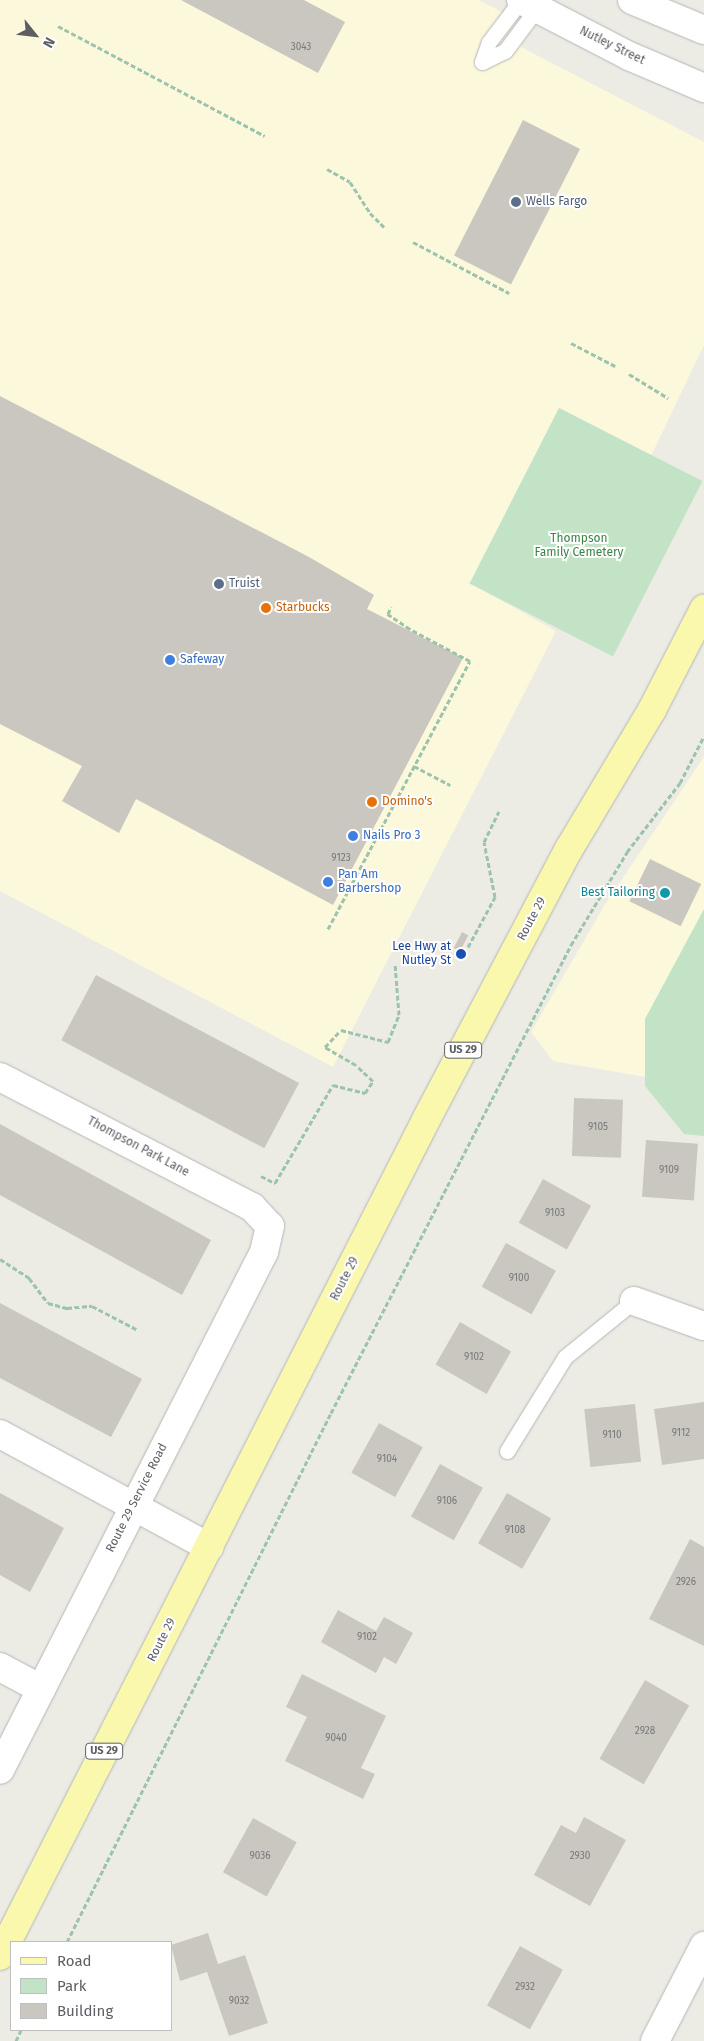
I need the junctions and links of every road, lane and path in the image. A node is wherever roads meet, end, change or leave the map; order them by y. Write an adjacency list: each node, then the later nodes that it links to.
1 (632, 0): 4 (street)
2 (526, 3): 5 (street, Nutley Street)
3 (58, 26): 6 (path)
4 (704, 30)
5 (704, 88)
6 (265, 136)
7 (327, 169): 8 (path)
8 (384, 227)
9 (413, 242): 10 (path)
10 (509, 294)
11 (571, 343): 12 (path)
12 (615, 366)
13 (629, 374): 14 (path)
14 (668, 398)
15 (391, 607): 18 (path)
16 (704, 610): 34 (main road, Route 29 / US 29)
17 (703, 738): 38 (path)
18 (414, 766): 19 (path); 21 (path)
19 (450, 785)
20 (499, 811): 22 (path)
21 (328, 928)
22 (468, 948)
23 (395, 963): 25 (path)
24 (0, 1077): 26 (street, Thompson Park Lane)
25 (261, 1176)
26 (270, 1226): 33 (street, Route 29 Service Road)
27 (0, 1259): 30 (path)
28 (634, 1301): 29 (street); 32 (lane)
29 (704, 1326)
30 (138, 1330)
31 (0, 1434): 33 (street)
32 (507, 1451)
33 (132, 1507): 34 (street); 36 (street, Route 29 Service Road)
34 (209, 1547): 40 (main road, Route 29 / US 29)
35 (0, 1668): 36 (street)
36 (41, 1689): 37 (street, Route 29 Service Road)
37 (0, 1770)
38 (67, 1941)
39 (704, 1946): 41 (street)
40 (0, 1956)
41 (655, 2041)

